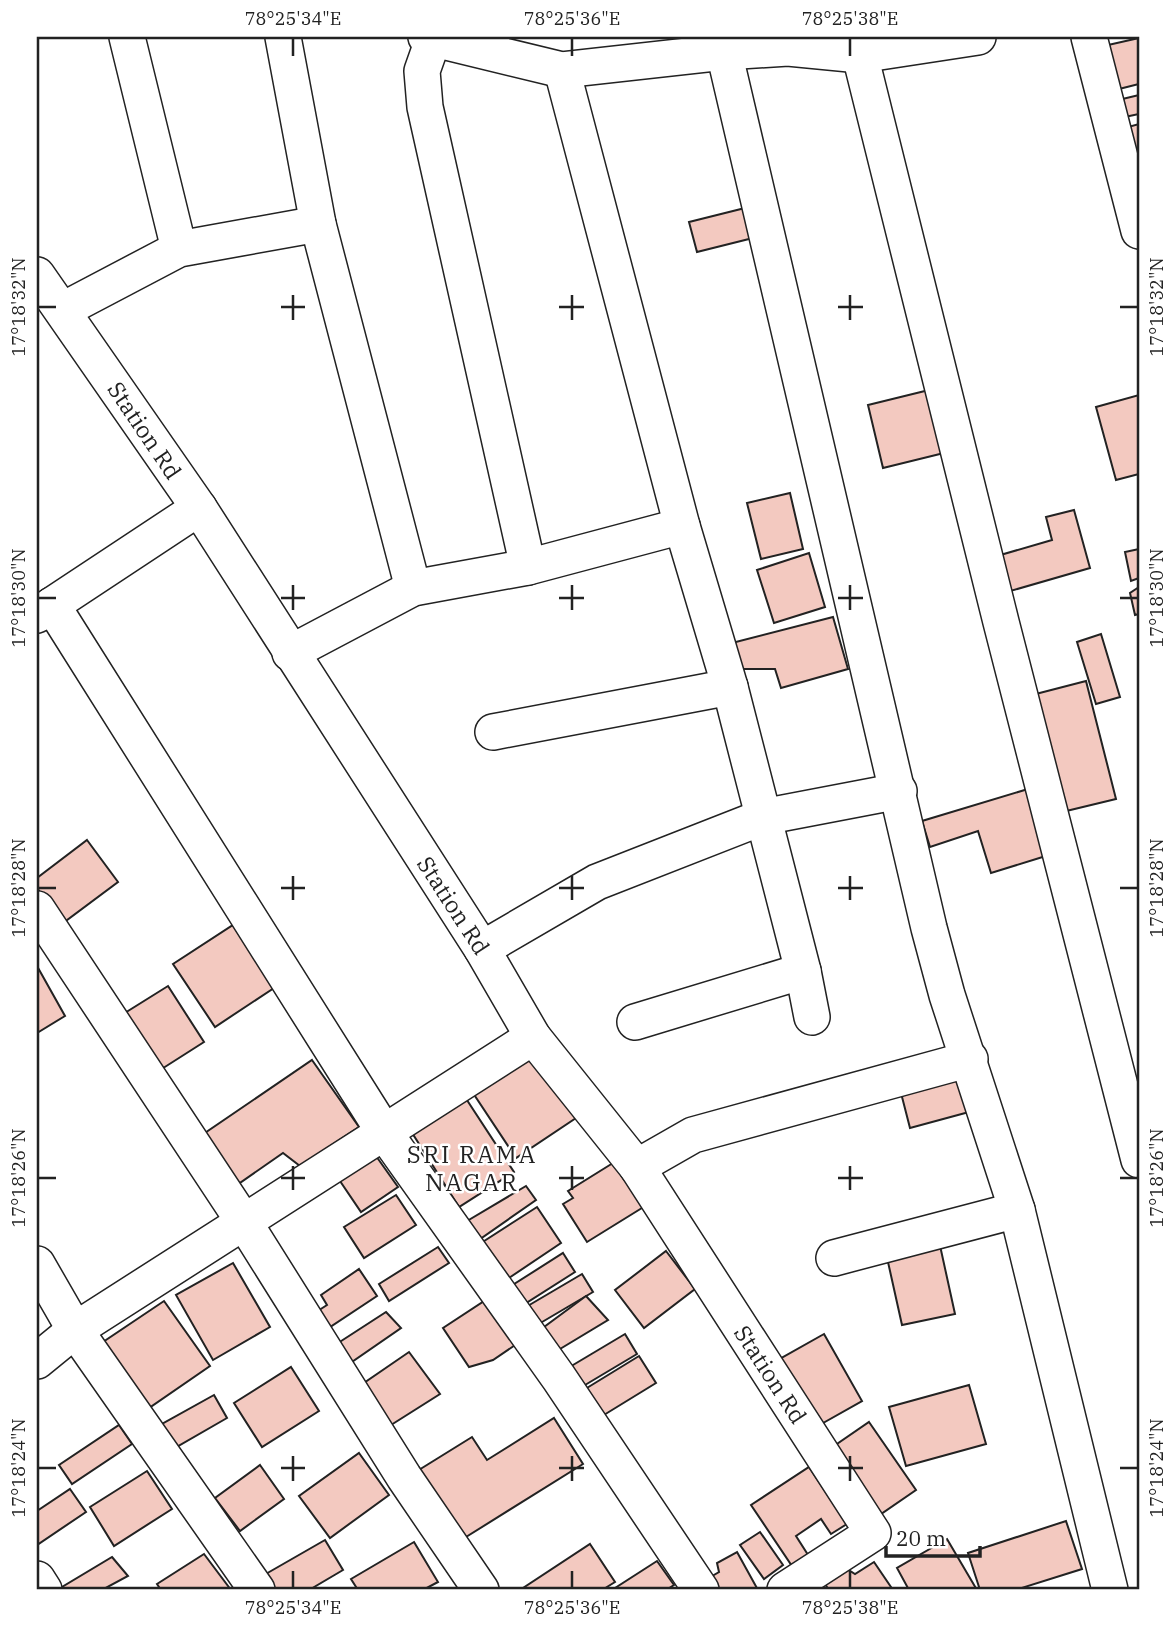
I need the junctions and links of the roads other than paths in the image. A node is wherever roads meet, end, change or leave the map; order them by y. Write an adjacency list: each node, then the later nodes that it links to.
1 (127, 37): 15 (street)
2 (283, 37): 13 (street)
3 (621, 37): 11 (street)
4 (978, 37): 7 (street)
5 (1089, 37): 14 (street)
6 (431, 38): 12 (street); 20 (street)
7 (937, 40): 10 (street)
8 (791, 43): 9 (street); 10 (street)
9 (724, 52): 11 (street); 26 (street)
10 (860, 55): 36 (street)
11 (603, 65): 12 (street)
12 (562, 70): 19 (street)
13 (318, 224): 15 (street); 21 (street)
14 (1139, 231)
15 (179, 249): 17 (street)
16 (37, 275): 17 (street, Station Rd)
17 (63, 310): 18 (street, Station Rd)
18 (199, 508): 22 (street); 23 (street, Station Rd)
19 (682, 526): 20 (street); 24 (street)
20 (528, 567): 21 (street)
21 (413, 589): 23 (street)
22 (44, 610): 35 (street)
23 (290, 653): 29 (street, Station Rd)
24 (730, 687): 25 (street); 27 (street)
25 (493, 732)
26 (898, 791): 27 (street); 34 (street)
27 (762, 817): 29 (street); 30 (street)
28 (37, 909): 39 (street)
29 (482, 949): 33 (street, Station Rd)
30 (803, 971): 31 (street); 32 (street)
31 (812, 1017)
32 (635, 1022)
33 (533, 1037): 35 (street); 37 (street, Station Rd)
34 (970, 1059): 37 (street); 38 (street)
35 (384, 1132): 39 (street); 48 (street)
36 (1139, 1160)
37 (637, 1167): 49 (street, Station Rd)
38 (1017, 1210): 40 (street); 50 (street)
39 (244, 1222): 42 (street); 47 (street)
40 (834, 1258)
41 (37, 1264): 42 (street)
42 (75, 1330): 43 (street); 46 (street)
43 (37, 1361)
44 (37, 1579): 45 (street)
45 (44, 1590)
46 (257, 1590)
47 (481, 1590)
48 (701, 1590)
49 (785, 1590)
50 (1110, 1590)

